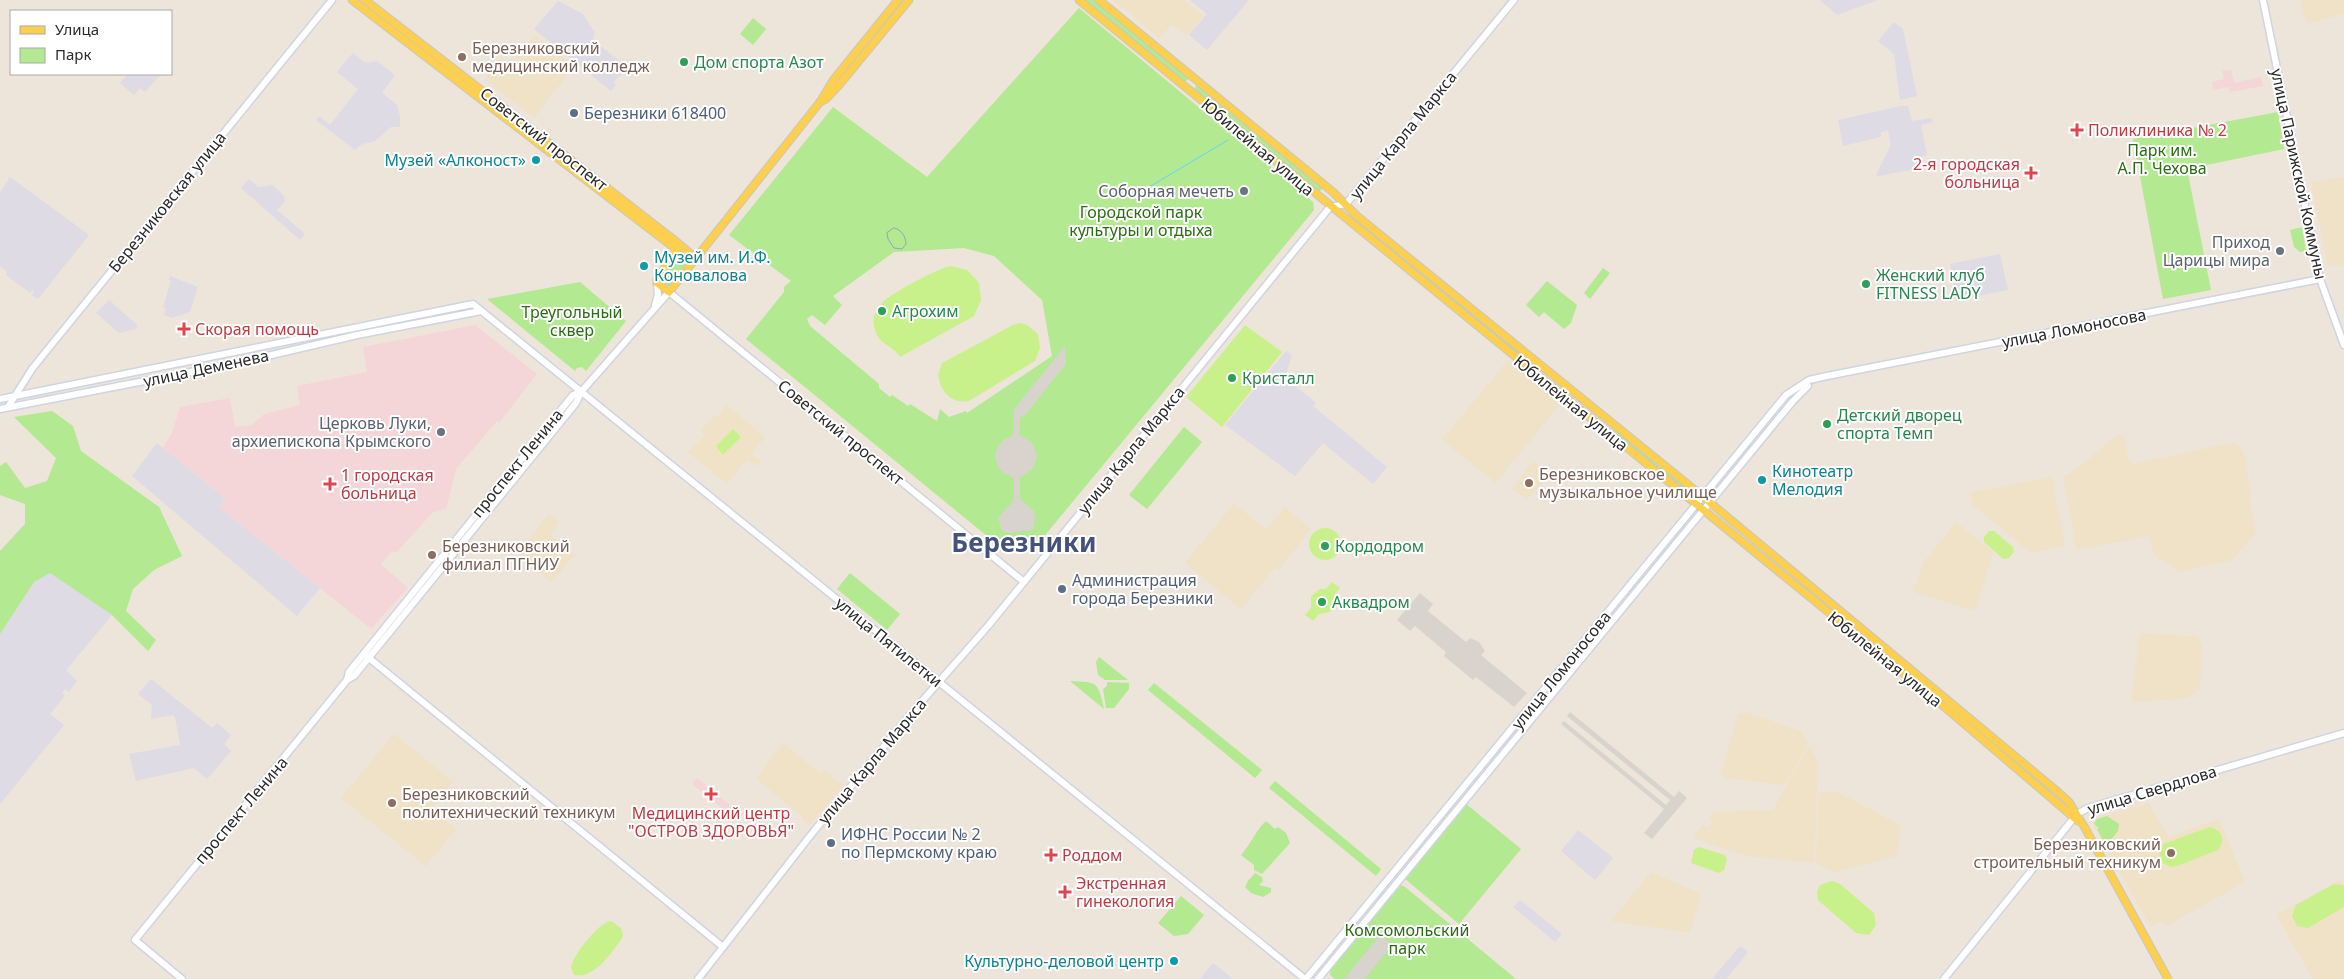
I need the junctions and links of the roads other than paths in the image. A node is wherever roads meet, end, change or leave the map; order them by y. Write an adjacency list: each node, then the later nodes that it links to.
1 (332, 0): 30 (main road, Березниковская улица)
2 (352, 0): 13 (main road, Советский проспект)
3 (365, 0): 15 (main road, Советский проспект)
4 (898, 0): 10 (main road, проспект Ленина)
5 (909, 0): 10 (main road, проспект Ленина)
6 (1079, 0): 12 (main road, Юбилейная улица)
7 (1099, 0): 11 (main road, Юбилейная улица)
8 (1514, 0): 11 (main road, улица Карла Маркса)
9 (2263, 0): 17 (main road, улица Парижской Коммуны)
10 (820, 102): 14 (main road, проспект Ленина)
11 (1346, 204): 12 (main road, улица Карла Маркса); 26 (main road, Юбилейная улица)
12 (1330, 207): 27 (main road, Юбилейная улица); 40 (main road, улица Карла Маркса)
13 (677, 250): 15 (main road); 18 (main road, проспект Ленина)
14 (702, 250): 15 (main road); 16 (main road, проспект Ленина)
15 (688, 251): 16 (main road)
16 (692, 264): 19 (main road, проспект Ленина)
17 (2320, 279): 25 (main road, улица Парижской Коммуны); 28 (main road, улица Ломоносова)
18 (657, 283): 19 (main road, Советский проспект); 22 (main road, проспект Ленина)
19 (669, 292): 22 (main road, проспект Ленина); 40 (main road, Советский проспект)
20 (473, 304): 21 (main road, улица Пятилетки); 23 (main road, улица Деменева)
21 (481, 311): 24 (main road, улица Деменева); 29 (main road, улица Пятилетки)
22 (652, 311): 29 (main road, проспект Ленина)
23 (410, 317): 24 (main road); 30 (main road, улица Деменева)
24 (412, 325): 32 (main road, улица Деменева)
25 (2344, 345)
26 (1525, 353): 27 (main road); 34 (main road, Юбилейная улица)
27 (1519, 361): 35 (main road, Юбилейная улица)
28 (1827, 376): 36 (main road, улица Ломоносова); 37 (main road, улица Ломоносова)
29 (581, 392): 41 (main road, проспект Ленина); 42 (main road, улица Пятилетки)
30 (14, 396): 31 (main road, улица Деменева); 32 (main road, Березниковская улица)
31 (0, 399)
32 (8, 407): 33 (main road, улица Деменева)
33 (0, 409)
34 (1613, 424): 35 (main road); 36 (main road, Юбилейная улица)
35 (1607, 432): 38 (main road, Юбилейная улица)
36 (1703, 497): 37 (main road, Юбилейная улица); 38 (main road, улица Ломоносова)
37 (1709, 503): 39 (main road, улица Ломоносова); 44 (main road, Юбилейная улица)
38 (1696, 505): 39 (main road, Юбилейная улица); 46 (main road, улица Ломоносова)
39 (1703, 510): 44 (main road, Юбилейная улица); 47 (main road, улица Ломоносова)
40 (1024, 582): 42 (main road, улица Карла Маркса)
41 (366, 656): 45 (main road); 48 (main road, проспект Ленина)
42 (939, 682): 45 (main road, улица Карла Маркса); 50 (main road, улица Пятилетки)
43 (2344, 733): 44 (main road, улица Свердлова)
44 (2076, 815): 53 (main road, улица Свердлова); 54 (main road, Юбилейная улица)
45 (723, 947): 49 (main road, улица Карла Маркса)
46 (1322, 960): 47 (main road); 50 (main road, улица Ломоносова)
47 (1326, 968): 51 (main road, улица Ломоносова); 52 (main road)
48 (182, 979)
49 (698, 979)
50 (1306, 979)
51 (1318, 979)
52 (1328, 979)
53 (1944, 979)
54 (2168, 979)

